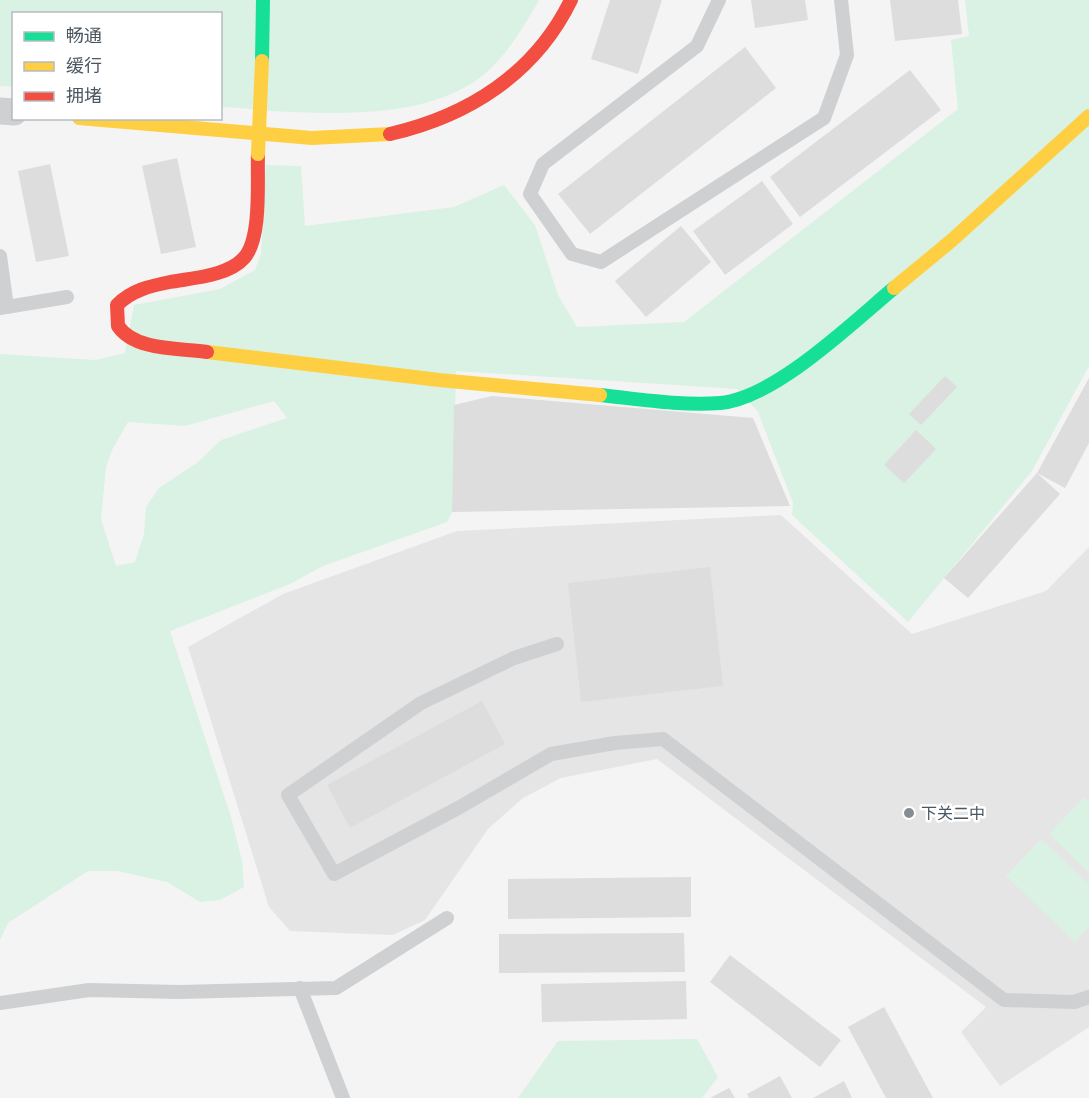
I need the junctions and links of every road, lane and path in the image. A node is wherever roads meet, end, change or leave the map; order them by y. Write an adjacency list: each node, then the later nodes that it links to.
1 (263, 0): 5 (street, bridge)
2 (571, 0): 6 (street)
3 (719, 0): 4 (lane)
4 (841, 0)
5 (1089, 117)
6 (99, 120)
7 (0, 256): 9 (lane)
8 (67, 297): 9 (lane)
9 (4, 307)
10 (557, 644): 13 (lane)
11 (447, 918): 12 (lane)
12 (300, 988): 14 (lane); 15 (lane)
13 (1089, 998)
14 (0, 1003)
15 (343, 1098)

